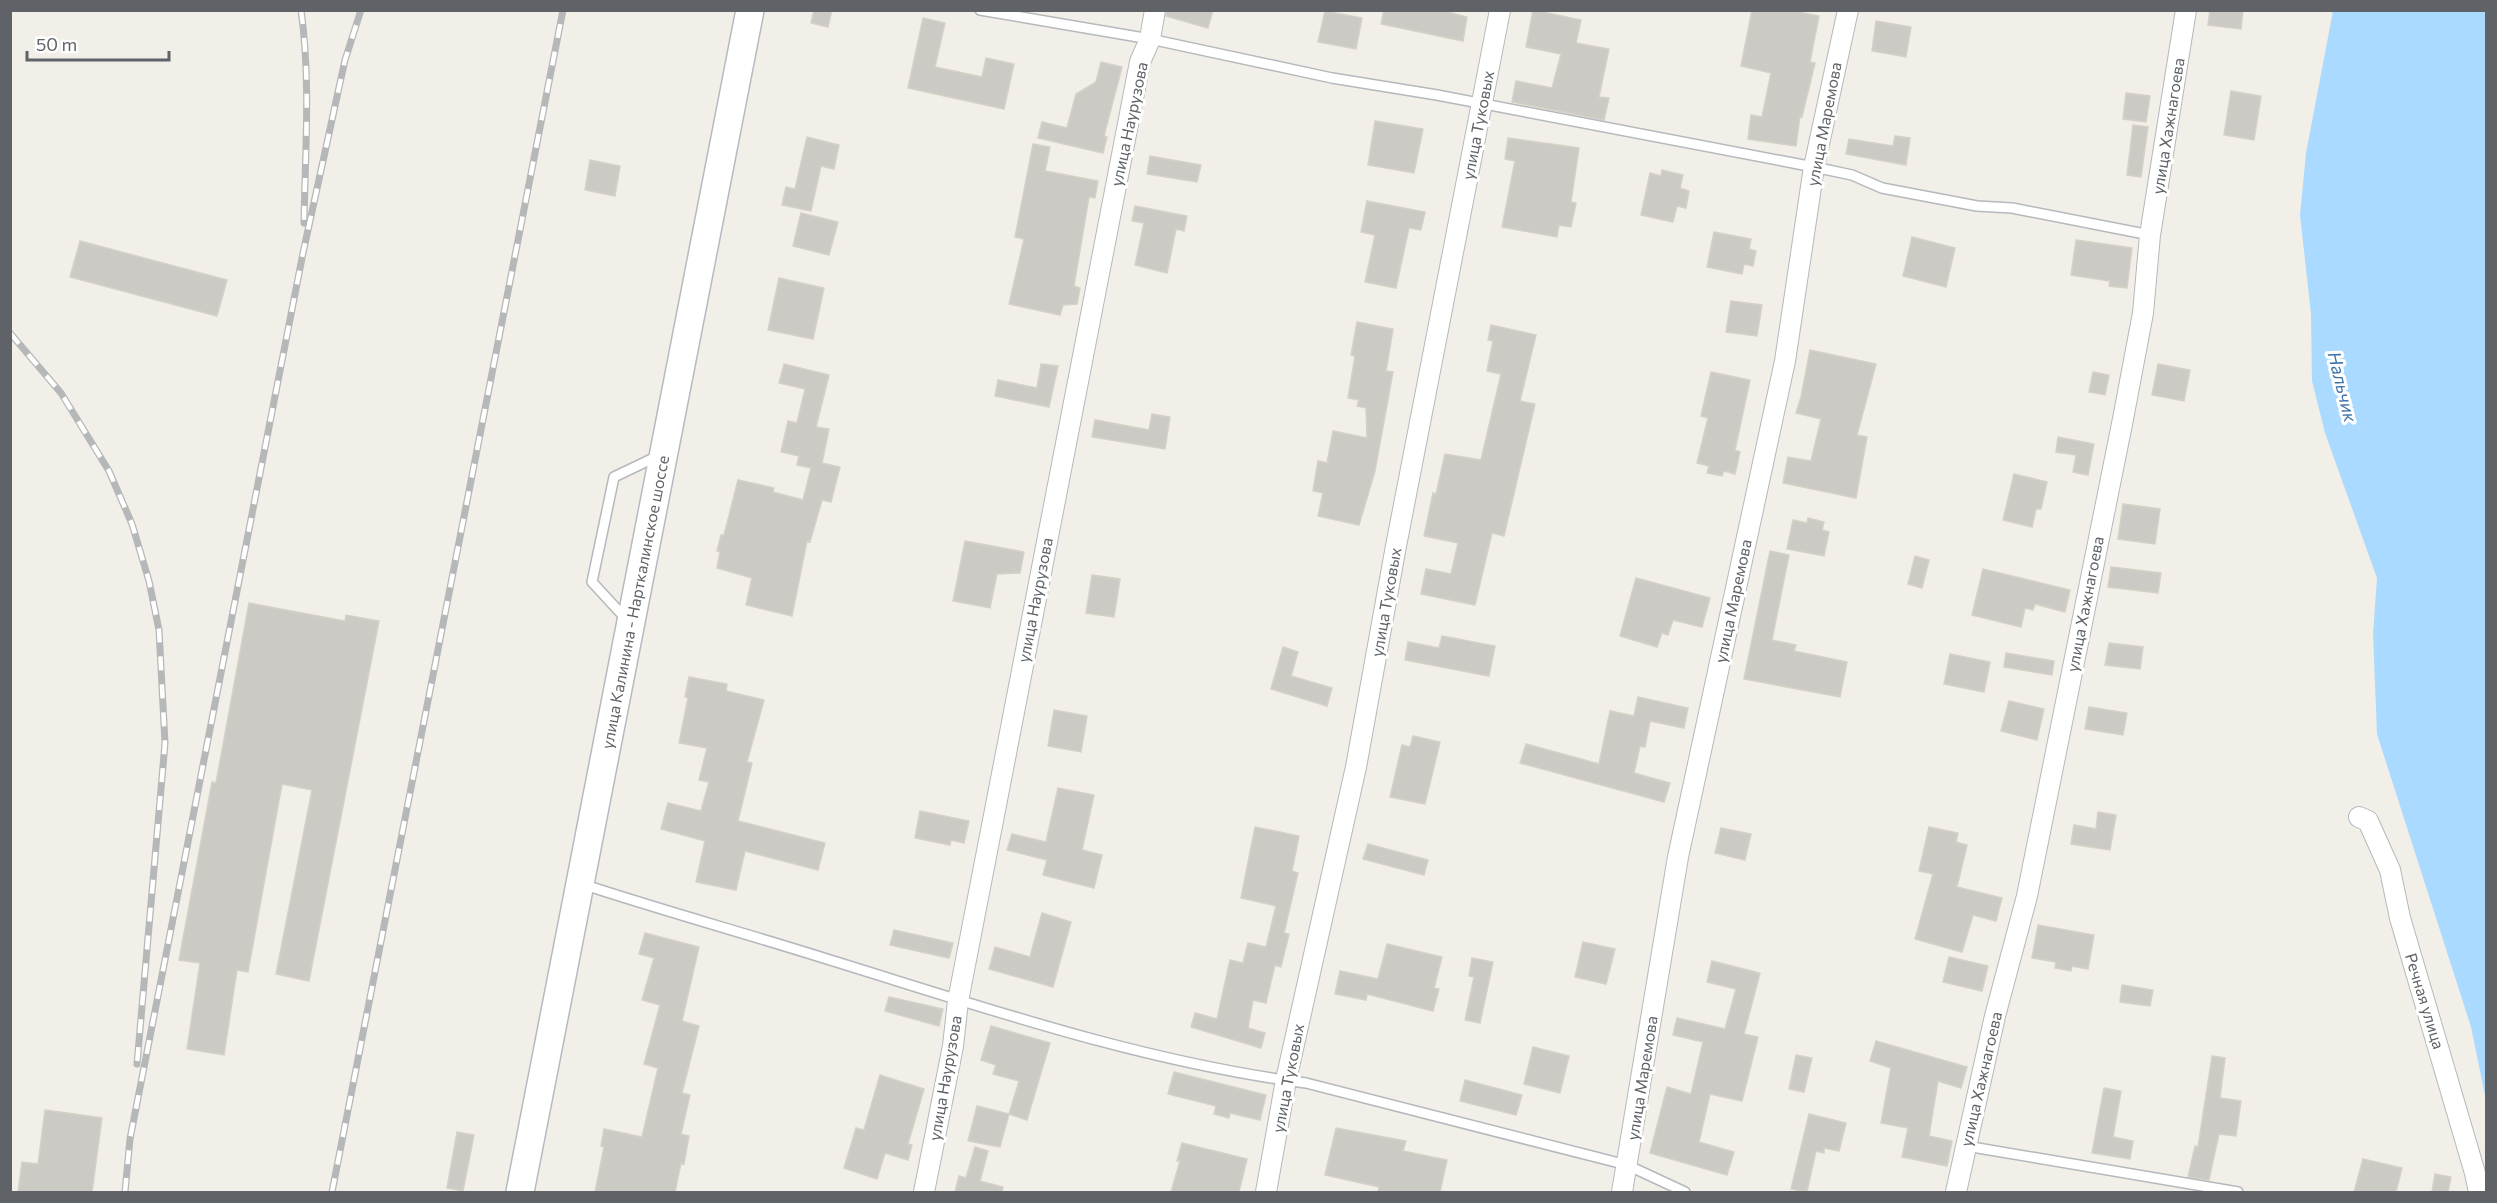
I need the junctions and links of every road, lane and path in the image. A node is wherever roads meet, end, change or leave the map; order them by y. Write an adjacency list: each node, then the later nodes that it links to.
1 (750, 10): 11 (main road, улица Калинина - Нарткалинское шоссе)
2 (980, 10): 7 (lane)
3 (1155, 10): 7 (street, улица Наурузова)
4 (1500, 10): 8 (street, улица Туковых)
5 (1848, 10): 9 (street, улица Маремова)
6 (2186, 10): 10 (street, улица Хажнагоева)
7 (1150, 39): 8 (lane); 15 (street, улица Наурузова)
8 (1482, 104): 9 (lane); 16 (street, улица Туковых)
9 (1814, 167): 10 (lane); 18 (street, улица Маремова)
10 (2150, 235): 17 (street, улица Хажнагоева)
11 (665, 453): 12 (main road, улица Калинина - Нарткалинское шоссе); 12 (lane)
12 (632, 625): 14 (main road, улица Калинина - Нарткалинское шоссе)
13 (2359, 817): 26 (street, Речная улица)
14 (580, 884): 15 (lane); 19 (main road, улица Калинина - Нарткалинское шоссе)
15 (957, 1001): 16 (lane); 20 (street, улица Наурузова)
16 (1286, 1080): 18 (lane); 21 (street, улица Туковых)
17 (1966, 1146): 24 (street, улица Хажнагоева); 25 (lane)
18 (1627, 1165): 22 (street, улица Маремова); 23 (lane)
19 (520, 1192)
20 (924, 1192)
21 (1266, 1192)
22 (1622, 1192)
23 (1685, 1192)
24 (1956, 1192)
25 (2238, 1192)
26 (2479, 1192)

